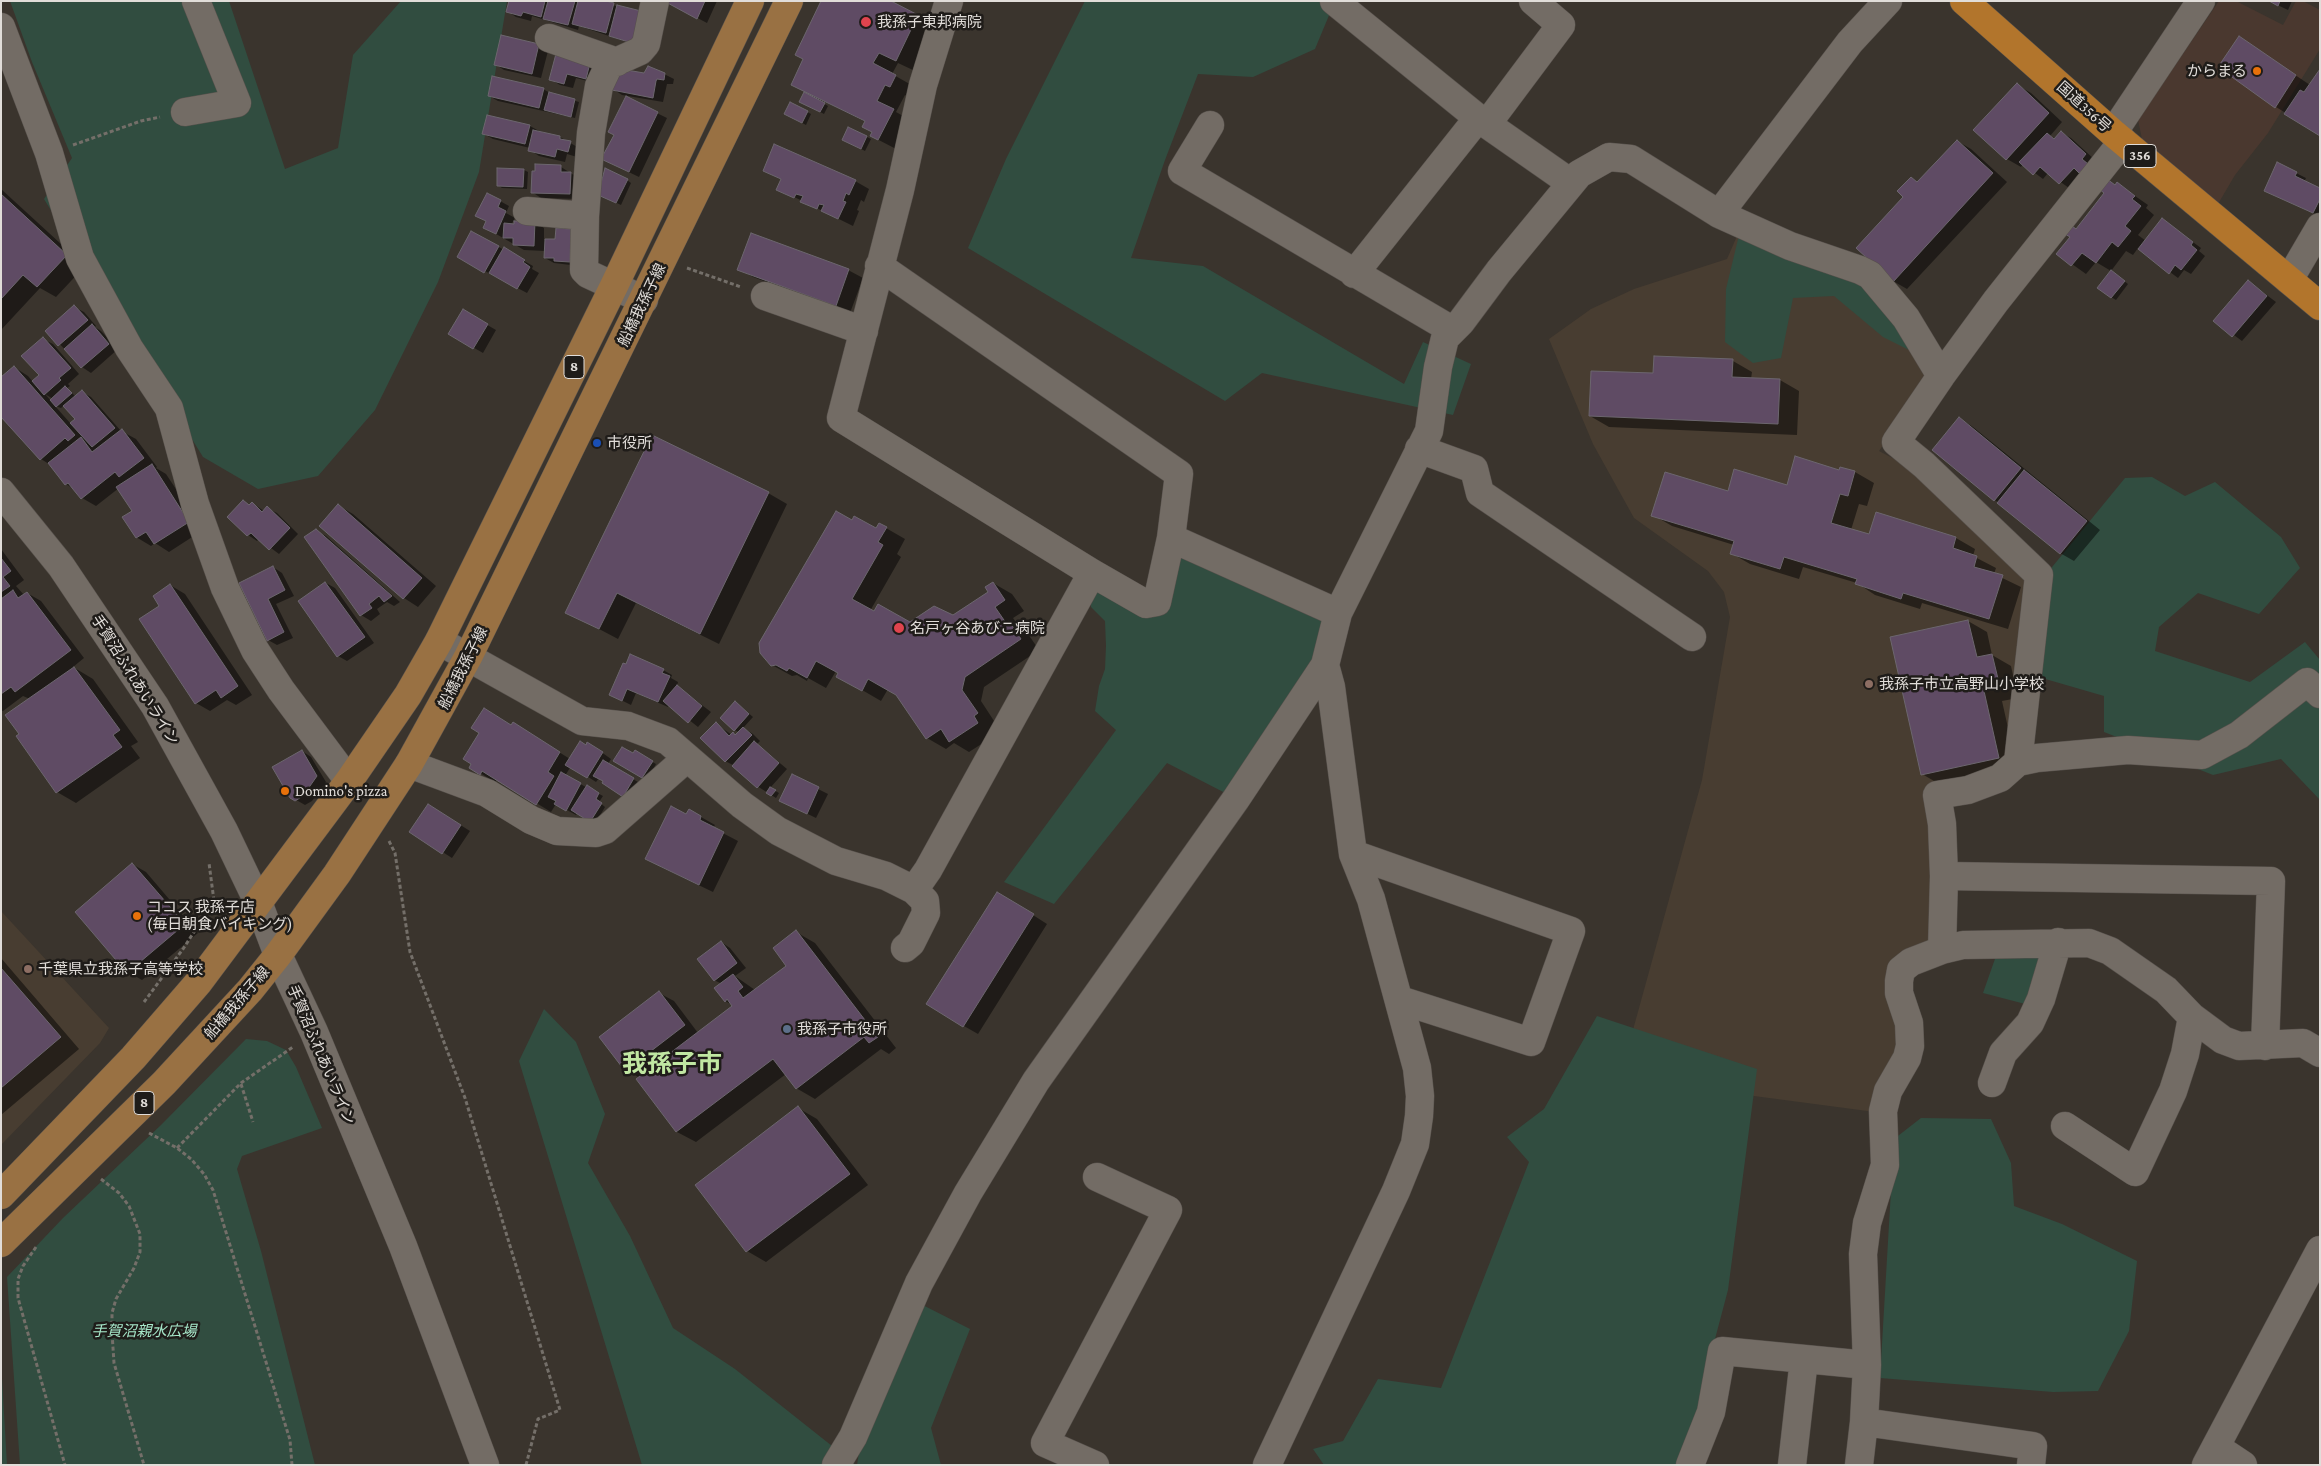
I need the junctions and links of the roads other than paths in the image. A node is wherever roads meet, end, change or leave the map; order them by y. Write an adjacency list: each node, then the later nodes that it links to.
1 (196, 1): 14 (street)
2 (655, 1): 13 (street)
3 (750, 1): 26 (main road, 8)
4 (789, 1): 28 (main road, 船橋我孫子線 / 8)
5 (949, 1): 23 (street)
6 (1334, 1): 15 (street)
7 (1533, 1): 15 (street)
8 (1888, 1): 20 (street)
9 (1964, 1): 17 (highway, 国道356号 / 356)
10 (2201, 1): 17 (street)
11 (1, 27): 46 (street)
12 (549, 38): 13 (street)
13 (617, 62): 21 (street)
14 (185, 112)
15 (1482, 121): 18 (street); 24 (street)
16 (1210, 125): 24 (street)
17 (2118, 137): 25 (highway, 国道356号 / 356); 32 (street)
18 (1571, 183): 20 (street); 31 (street)
19 (527, 210): 21 (street)
20 (1719, 214): 32 (street)
21 (584, 216): 26 (street)
22 (2320, 227): 25 (street)
23 (880, 266): 30 (street); 35 (street)
24 (1354, 274): 31 (street)
25 (2289, 280): 29 (highway, 国道356号 / 356)
26 (614, 286): 28 (street); 39 (main road, 8)
27 (765, 296): 30 (street)
28 (644, 300): 40 (main road, 船橋我孫子線 / 8)
29 (2320, 306)
30 (864, 330): 36 (street)
31 (1452, 330): 33 (street)
32 (1941, 376): 44 (street)
33 (1419, 449): 37 (street); 38 (street)
34 (1, 492): 50 (street, 手賀沼ふれあいライン)
35 (1171, 538): 36 (street); 37 (street)
36 (1092, 573): 49 (street)
37 (1338, 613): 41 (street)
38 (1692, 636)
39 (439, 641): 40 (street); 46 (main road, 8)
40 (468, 657): 43 (street); 45 (main road, 船橋我孫子線 / 8)
41 (1325, 665): 47 (street); 70 (street)
42 (2320, 694): 44 (street)
43 (687, 758): 45 (street); 49 (street)
44 (2018, 762): 48 (street)
45 (409, 764): 54 (main road, 船橋我孫子線 / 8)
46 (349, 782): 50 (main road, 8)
47 (1353, 854): 55 (street); 55 (street)
48 (1944, 876): 53 (street); 57 (street)
49 (914, 890): 52 (street)
50 (258, 902): 54 (street, 手賀沼ふれあいライン); 62 (main road, 8)
51 (2058, 942): 53 (street); 56 (street); 59 (street)
52 (905, 948)
53 (1942, 950): 66 (street)
54 (278, 955): 63 (main road, 船橋我孫子線 / 8); 69 (street, 手賀沼ふれあいライン)
55 (1400, 1000): 72 (street)
56 (2192, 1017): 57 (street); 60 (street)
57 (2265, 1046): 58 (street)
58 (2320, 1053)
59 (1992, 1083)
60 (2065, 1126)
61 (1097, 1177): 71 (street)
62 (1, 1195)
63 (1, 1243)
64 (2320, 1250): 68 (street)
65 (1804, 1359): 66 (street); 73 (street); 74 (street)
66 (1867, 1365): 67 (street)
67 (1864, 1422): 75 (street); 76 (street)
68 (2211, 1456): 77 (street)
69 (485, 1465)
70 (836, 1465)
71 (1095, 1465)
72 (1267, 1465)
73 (1690, 1465)
74 (1792, 1465)
75 (1859, 1465)
76 (2031, 1465)
77 (2243, 1465)

